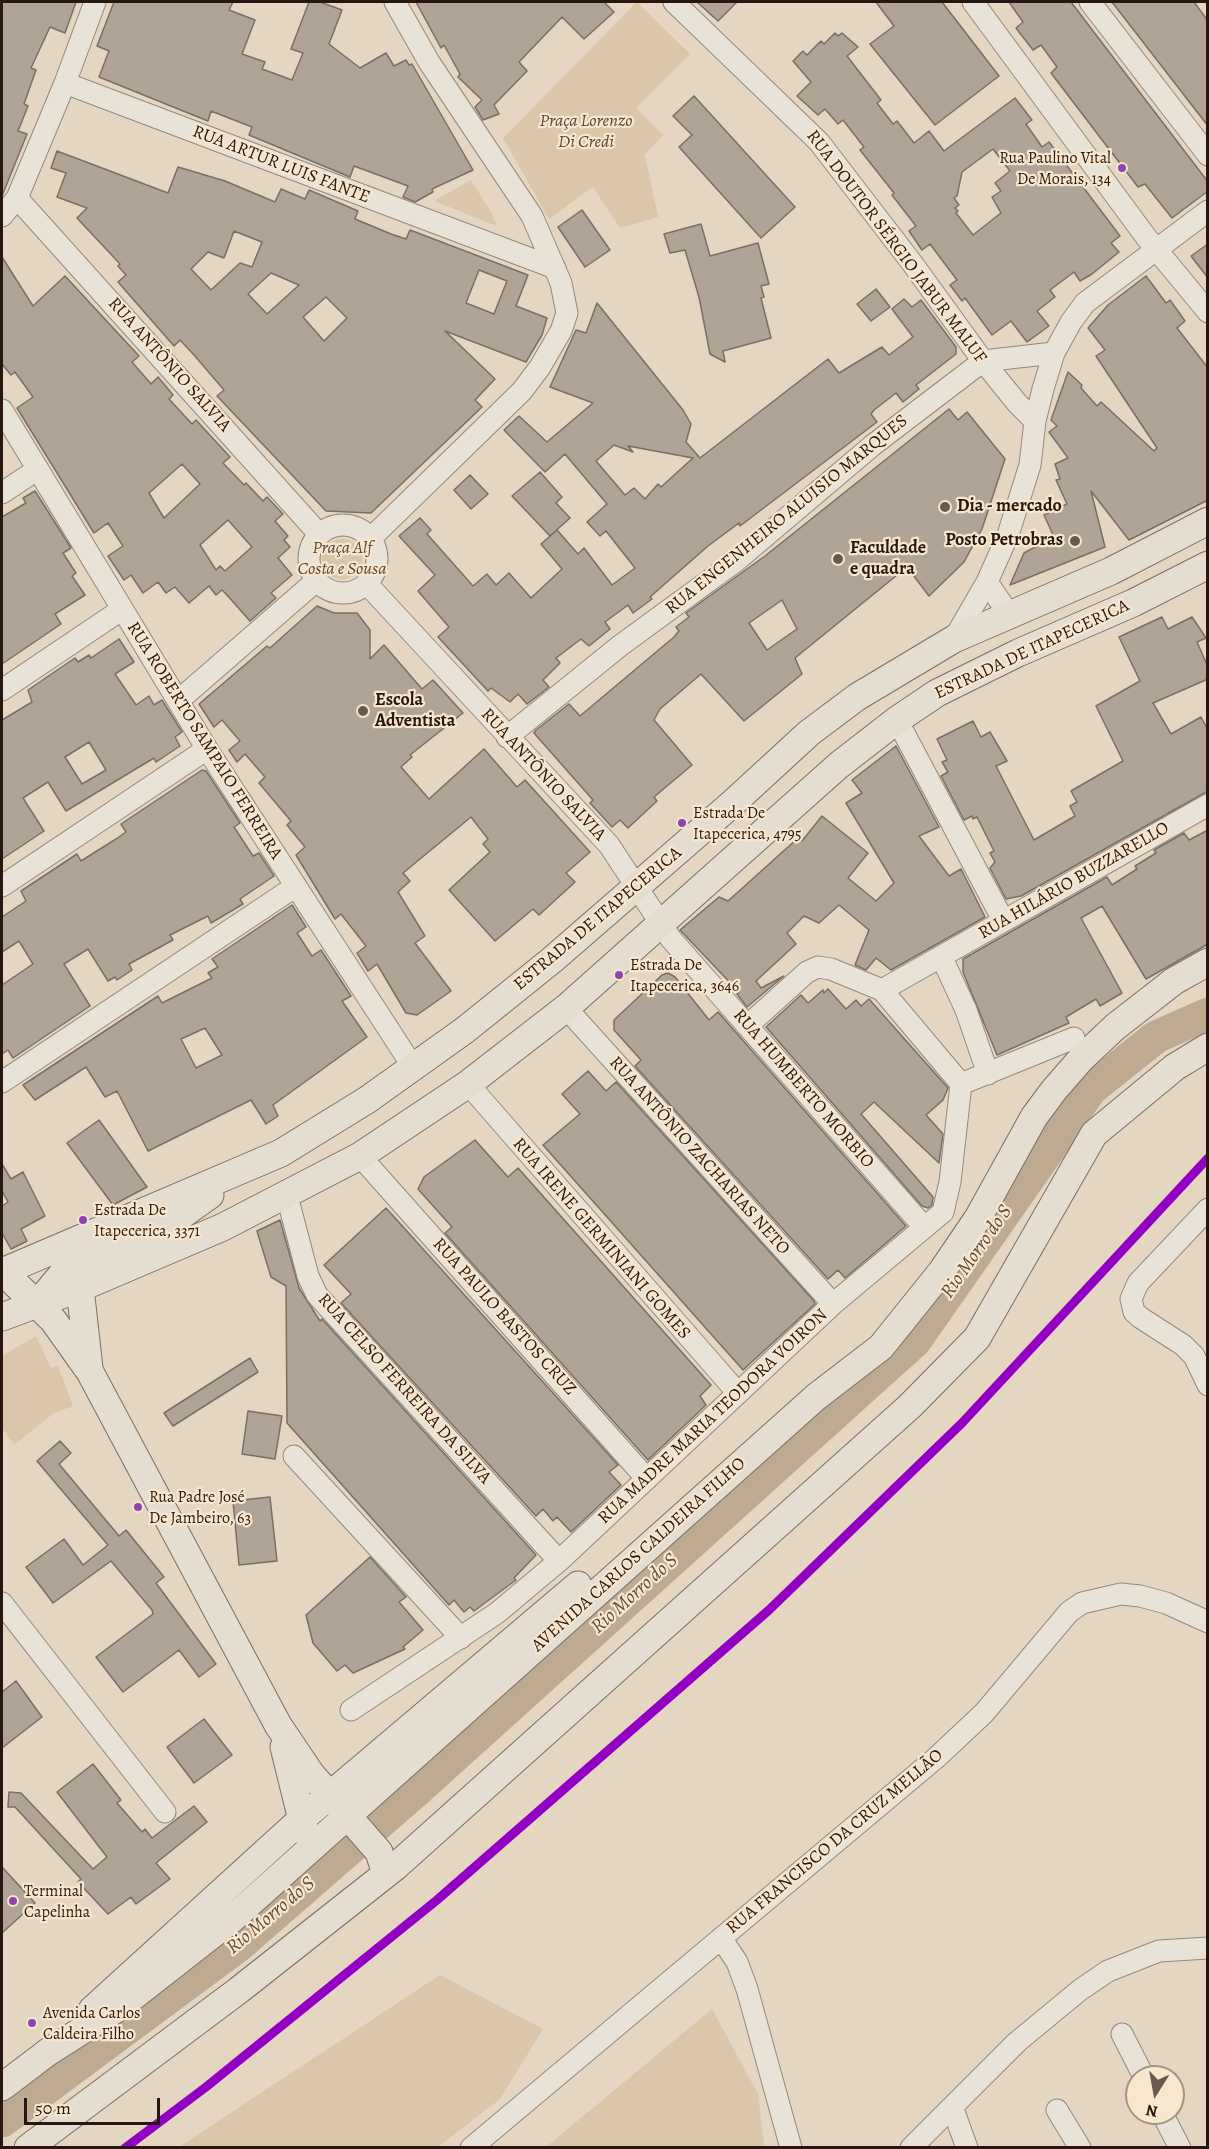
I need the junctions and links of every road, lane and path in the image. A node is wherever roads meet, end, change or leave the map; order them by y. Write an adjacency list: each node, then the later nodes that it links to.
1 (95, 2): 6 (street)
2 (393, 2): 11 (street)
3 (674, 2): 17 (street, RUA DOUTOR SÉRGIO JABUR MALUF)
4 (973, 2): 13 (street)
5 (1090, 2): 7 (street)
6 (65, 83): 8 (street); 12 (street, RUA ARTUR LUIS FANTE)
7 (1208, 155)
8 (17, 198): 10 (street); 23 (street, RUA ANTÔNIO SALVIA)
9 (1208, 211): 13 (street)
10 (2, 216)
11 (532, 216): 12 (street); 14 (street)
12 (498, 246): 14 (street, RUA ARTUR LUIS FANTE)
13 (1156, 249): 15 (street); 16 (street)
14 (555, 268): 24 (street)
15 (1208, 312)
16 (1054, 353): 17 (street); 19 (street)
17 (982, 361): 19 (street, RUA DOUTOR SÉRGIO JABUR MALUF); 37 (street, RUA ENGENHEIRO ALUISIO MARQUES)
18 (2, 410): 20 (street, RUA ROBERTO SAMPAIO FERREIRA)
19 (1035, 421): 28 (street)
20 (38, 469): 21 (street); 31 (street, RUA ROBERTO SAMPAIO FERREIRA)
21 (2, 494)
22 (1208, 521): 32 (main road, ESTRADA DE ITAPECERICA)
23 (319, 534): 24 (street); 27 (street)
24 (371, 538): 29 (street)
25 (1208, 551): 30 (main road)
26 (1208, 565): 30 (main road, ESTRADA DE ITAPECERICA)
27 (316, 581): 29 (street); 35 (street)
28 (987, 582): 32 (street); 33 (street)
29 (367, 584): 37 (street, RUA ANTÔNIO SALVIA)
30 (1160, 590): 36 (main road, ESTRADA DE ITAPECERICA)
31 (121, 610): 34 (street); 35 (street, RUA ROBERTO SAMPAIO FERREIRA)
32 (1010, 616): 33 (main road, ESTRADA DE ITAPECERICA)
33 (954, 639): 42 (main road, ESTRADA DE ITAPECERICA)
34 (2, 690)
35 (178, 701): 38 (street, RUA ROBERTO SAMPAIO FERREIRA)
36 (897, 720): 43 (street); 44 (main road, ESTRADA DE ITAPECERICA)
37 (507, 737): 42 (street, RUA ANTÔNIO SALVIA)
38 (207, 749): 40 (street); 41 (street, RUA ROBERTO SAMPAIO FERREIRA)
39 (1208, 805): 43 (street, RUA HILÁRIO BUZZARELLO)
40 (2, 886)
41 (296, 886): 52 (street, RUA ROBERTO SAMPAIO FERREIRA); 54 (street)
42 (636, 887): 44 (street, RUA ANTÔNIO SALVIA); 52 (main road, ESTRADA DE ITAPECERICA)
43 (1003, 920): 45 (street, RUA HILÁRIO BUZZARELLO)
44 (659, 923): 48 (main road, ESTRADA DE ITAPECERICA); 49 (street, RUA HUMBERTO MORBIO)
45 (942, 958): 47 (street, RUA HILÁRIO BUZZARELLO); 53 (street)
46 (1208, 962): 70 (main road, AVENIDA CARLOS CALDEIRA FILHO)
47 (882, 990): 49 (street); 56 (street)
48 (566, 1008): 55 (main road, ESTRADA DE ITAPECERICA); 65 (street, RUA ANTÔNIO ZACHARIAS NETO)
49 (747, 1026): 61 (street, RUA HUMBERTO MORBIO)
50 (1074, 1038): 53 (street)
51 (1208, 1047): 84 (main road)
52 (413, 1067): 58 (main road, ESTRADA DE ITAPECERICA)
53 (988, 1074): 56 (street)
54 (2, 1082)
55 (468, 1084): 57 (main road, ESTRADA DE ITAPECERICA); 69 (street, RUA IRENE GERMINIANI GOMES)
56 (961, 1084): 61 (street, RUA MADRE MARIA TEODORA VOIRON)
57 (360, 1156): 59 (main road, ESTRADA DE ITAPECERICA); 72 (street, RUA PAULO BASTOS CRUZ)
58 (239, 1171): 62 (main road, ESTRADA DE ITAPECERICA); 64 (main road)
59 (287, 1196): 63 (main road, ESTRADA DE ITAPECERICA); 73 (street, RUA CELSO FERREIRA DA SILVA)
60 (1208, 1209): 68 (street)
61 (924, 1227): 65 (street, RUA MADRE MARIA TEODORA VOIRON)
62 (2, 1271): 64 (main road)
63 (80, 1288): 64 (main road, ESTRADA DE ITAPECERICA); 67 (main road)
64 (38, 1303): 66 (main road, ESTRADA DE ITAPECERICA); 67 (main road)
65 (833, 1304): 69 (street, RUA MADRE MARIA TEODORA VOIRON)
66 (2, 1317)
67 (90, 1372): 78 (main road)
68 (1208, 1385)
69 (736, 1392): 72 (street, RUA MADRE MARIA TEODORA VOIRON)
70 (816, 1397): 79 (main road); 82 (main road, AVENIDA CARLOS CALDEIRA FILHO)
71 (294, 1456): 76 (street)
72 (647, 1479): 73 (street, RUA MADRE MARIA TEODORA VOIRON)
73 (559, 1561): 76 (street, RUA MADRE MARIA TEODORA VOIRON)
74 (2, 1603): 80 (street)
75 (1208, 1622): 85 (street, RUA FRANCISCO DA CRUZ MELLÃO)
76 (460, 1638): 77 (street, RUA MADRE MARIA TEODORA VOIRON)
77 (351, 1710)
78 (278, 1725): 79 (main road); 81 (main road)
79 (329, 1796): 81 (main road); 82 (main road)
80 (165, 1812)
81 (303, 1818): 83 (main road); 88 (main road)
82 (350, 1821): 83 (main road, AVENIDA CARLOS CALDEIRA FILHO); 84 (main road)
83 (306, 1853): 88 (main road, AVENIDA CARLOS CALDEIRA FILHO)
84 (386, 1874): 94 (main road)
85 (721, 1938): 95 (street, RUA FRANCISCO DA CRUZ MELLÃO); 96 (street)
86 (1208, 1948): 91 (street)
87 (1122, 2034): 89 (street)
88 (48, 2052): 90 (main road, AVENIDA CARLOS CALDEIRA FILHO)
89 (1138, 2065)
90 (2, 2087)
91 (953, 2109): 97 (street); 98 (street)
92 (1057, 2110): 99 (street)
93 (1168, 2125): 100 (street)
94 (28, 2148)
95 (471, 2148)
96 (791, 2148)
97 (911, 2148)
98 (967, 2148)
99 (1080, 2148)
100 (1180, 2148)

